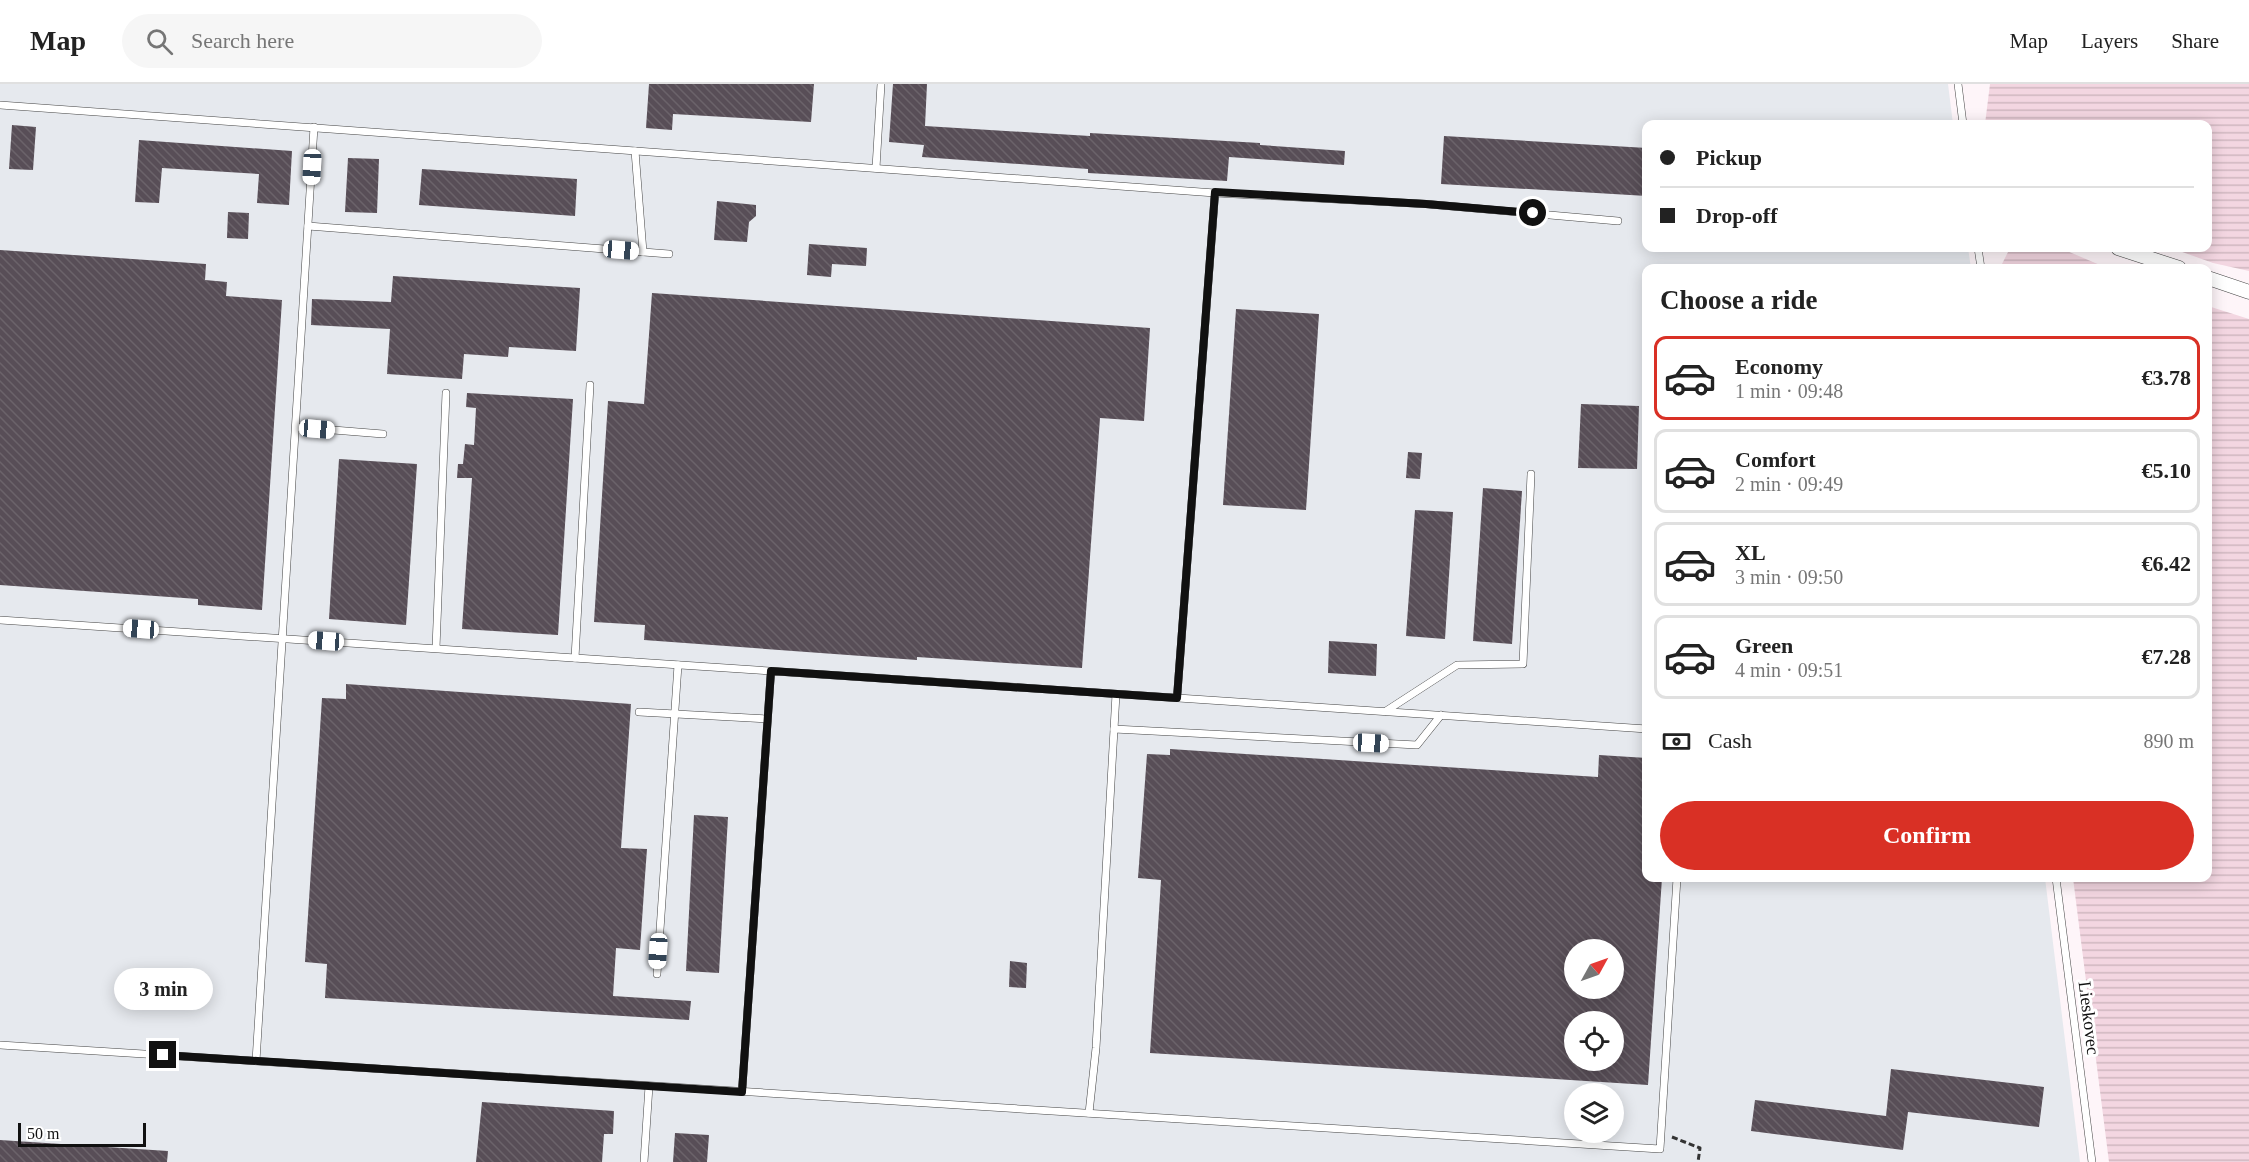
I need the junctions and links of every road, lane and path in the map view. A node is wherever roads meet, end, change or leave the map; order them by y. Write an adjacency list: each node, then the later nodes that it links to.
1 (881, 84): 7 (lane)
2 (1958, 84): 4 (lane)
3 (0, 105): 5 (lane)
4 (1962, 120)
5 (314, 128): 6 (lane); 10 (lane)
6 (635, 151): 7 (lane); 11 (lane)
7 (876, 168): 8 (lane)
8 (1215, 192): 9 (lane); 29 (lane)
9 (1618, 221)
10 (308, 226): 11 (lane); 19 (lane)
11 (643, 252): 13 (lane)
12 (2130, 252): 14 (street)
13 (669, 254)
14 (2167, 264)
15 (2212, 279): 16 (street)
16 (2249, 292)
17 (590, 385): 25 (lane)
18 (446, 393): 24 (lane)
19 (296, 427): 20 (lane); 23 (lane)
20 (383, 434)
21 (1530, 474): 30 (lane)
22 (0, 620): 23 (lane)
23 (283, 638): 24 (lane); 41 (lane)
24 (436, 648): 25 (lane)
25 (574, 658): 26 (lane)
26 (678, 665): 27 (lane); 32 (lane)
27 (771, 671): 28 (lane); 34 (lane)
28 (1116, 694): 29 (lane); 35 (lane)
29 (1177, 698): 30 (lane)
30 (1386, 711): 33 (lane)
31 (639, 712): 32 (lane)
32 (675, 714): 34 (lane); 39 (lane)
33 (1441, 715): 35 (lane); 36 (lane)
34 (767, 719): 43 (lane)
35 (1114, 729): 44 (lane)
36 (1642, 729)
37 (1677, 882): 45 (lane)
38 (2057, 882): 48 (lane, Lieskovec)
39 (657, 974)
40 (0, 1045): 41 (lane)
41 (256, 1061): 42 (lane)
42 (649, 1086): 43 (lane); 46 (lane)
43 (742, 1092): 44 (lane)
44 (1089, 1113): 45 (lane)
45 (1661, 1132): 47 (path)
46 (644, 1162)
47 (1698, 1162)
48 (2092, 1162)

